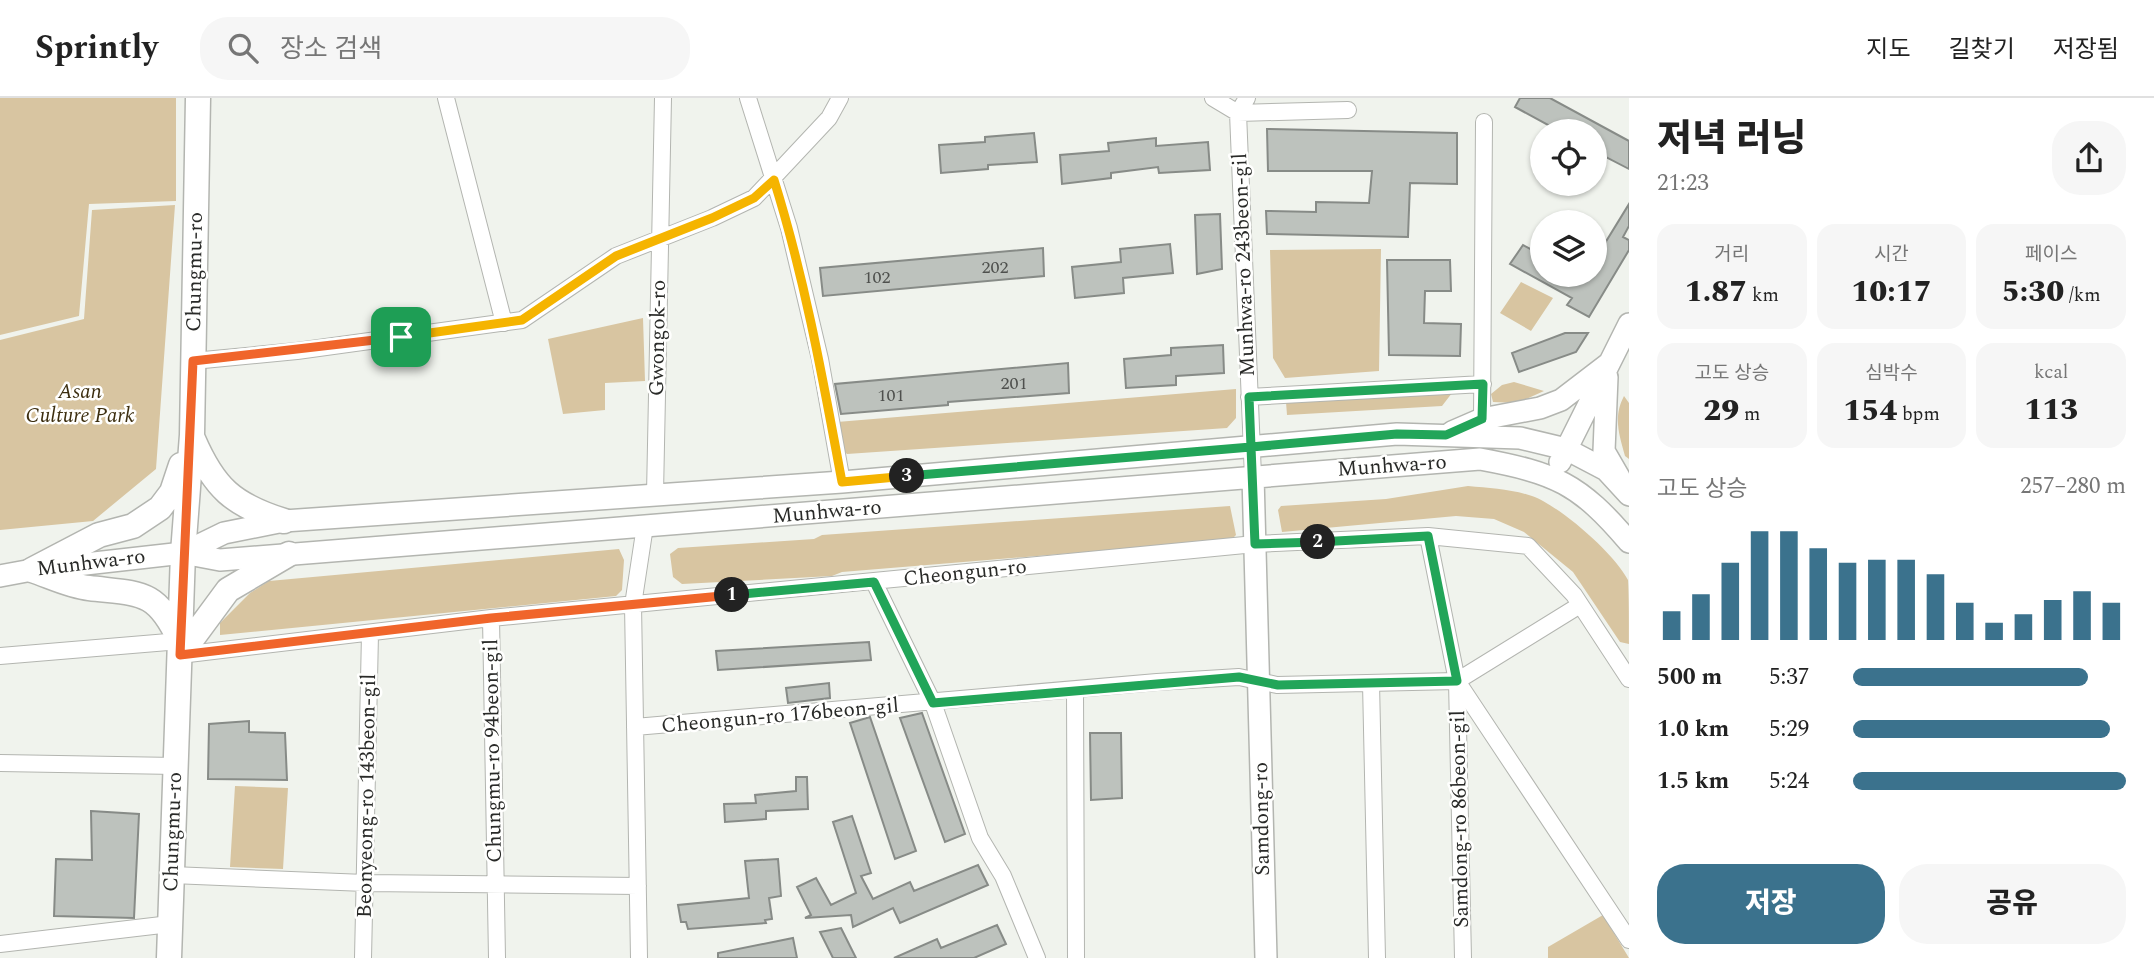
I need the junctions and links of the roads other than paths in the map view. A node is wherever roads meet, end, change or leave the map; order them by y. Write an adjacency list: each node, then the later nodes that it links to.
1 (198, 98): 15 (main road, Chungmu-ro)
2 (446, 98): 13 (street)
3 (663, 98): 12 (street, Gwongok-ro)
4 (748, 98): 11 (street, Munhwa-ro)
5 (840, 98): 11 (street)
6 (1213, 98): 9 (street)
7 (1247, 98): 9 (street)
8 (1348, 110): 9 (street)
9 (1238, 113): 18 (street, Munhwa-ro 243beon-gil)
10 (1484, 122): 17 (street)
11 (774, 180): 12 (street); 26 (street, Munhwa-ro)
12 (660, 238): 13 (street); 27 (street, Gwongok-ro)
13 (504, 323): 15 (street)
14 (1629, 324): 16 (main road)
15 (193, 361): 20 (main road, Chungmu-ro)
16 (1608, 364): 19 (main road); 23 (main road); 28 (main road)
17 (1483, 384): 18 (street); 19 (street)
18 (1249, 397): 22 (street, Munhwa-ro 243beon-gil)
19 (1482, 419): 21 (main road)
20 (192, 435): 29 (main road); 34 (main road, Chungmu-ro); 36 (main road)
21 (1446, 435): 22 (main road, Munhwa-ro); 23 (main road, Munhwa-ro)
22 (1251, 447): 24 (street, Munhwa-ro 243beon-gil); 26 (main road, Munhwa-ro)
23 (1566, 449): 25 (main road); 28 (main road, Munhwa-ro)
24 (1252, 476): 25 (main road, Munhwa-ro); 30 (main road, Munhwa-ro); 33 (main road, Samdong-ro)
25 (1552, 476): 32 (main road, Munhwa-ro)
26 (842, 482): 27 (main road, Munhwa-ro)
27 (656, 494): 29 (main road, Munhwa-ro)
28 (1629, 494)
29 (284, 521): 34 (main road, Munhwa-ro)
30 (645, 526): 35 (main road, Munhwa-ro); 39 (street)
31 (1428, 536): 33 (street); 40 (street); 47 (street)
32 (1629, 542)
33 (1255, 544): 38 (street, Cheongun-ro); 46 (main road, Samdong-ro)
34 (183, 553): 35 (main road, Munhwa-ro); 36 (main road, Munhwa-ro); 43 (main road, Chungmu-ro)
35 (289, 554): 43 (main road)
36 (32, 570): 37 (main road, Munhwa-ro); 43 (main road)
37 (0, 576)
38 (874, 582): 39 (street, Cheongun-ro); 50 (street)
39 (633, 605): 41 (street); 51 (street)
40 (1580, 605): 45 (street); 47 (street)
41 (491, 618): 42 (street); 56 (street, Chungmu-ro 94beon-gil)
42 (370, 634): 43 (street); 55 (street, Beonyeong-ro 143beon-gil)
43 (180, 648): 44 (street); 53 (main road, Chungmu-ro)
44 (0, 656)
45 (1629, 680)
46 (1259, 681): 48 (street); 49 (street, Cheongun-ro 176beon-gil); 67 (main road, Samdong-ro)
47 (1457, 681): 48 (street); 59 (street); 69 (street, Samdong-ro 86beon-gil)
48 (1371, 683): 68 (street)
49 (1075, 690): 50 (street, Cheongun-ro 176beon-gil); 66 (street)
50 (933, 703): 51 (street, Cheongun-ro 176beon-gil); 65 (street)
51 (635, 727): 57 (street)
52 (0, 763): 53 (street)
53 (176, 766): 54 (main road, Chungmu-ro)
54 (172, 875): 55 (street, Chungmu-ro 94beon-gil); 58 (main road, Chungmu-ro)
55 (365, 883): 56 (street, Chungmu-ro 94beon-gil); 62 (street, Beonyeong-ro 143beon-gil)
56 (495, 884): 57 (street, Chungmu-ro 94beon-gil); 63 (street)
57 (638, 886): 64 (street)
58 (170, 924): 60 (street); 61 (main road, Chungmu-ro)
59 (1629, 940)
60 (0, 944)
61 (169, 958)
62 (363, 958)
63 (497, 958)
64 (639, 958)
65 (1037, 958)
66 (1076, 958)
67 (1266, 958)
68 (1377, 958)
69 (1463, 958)

